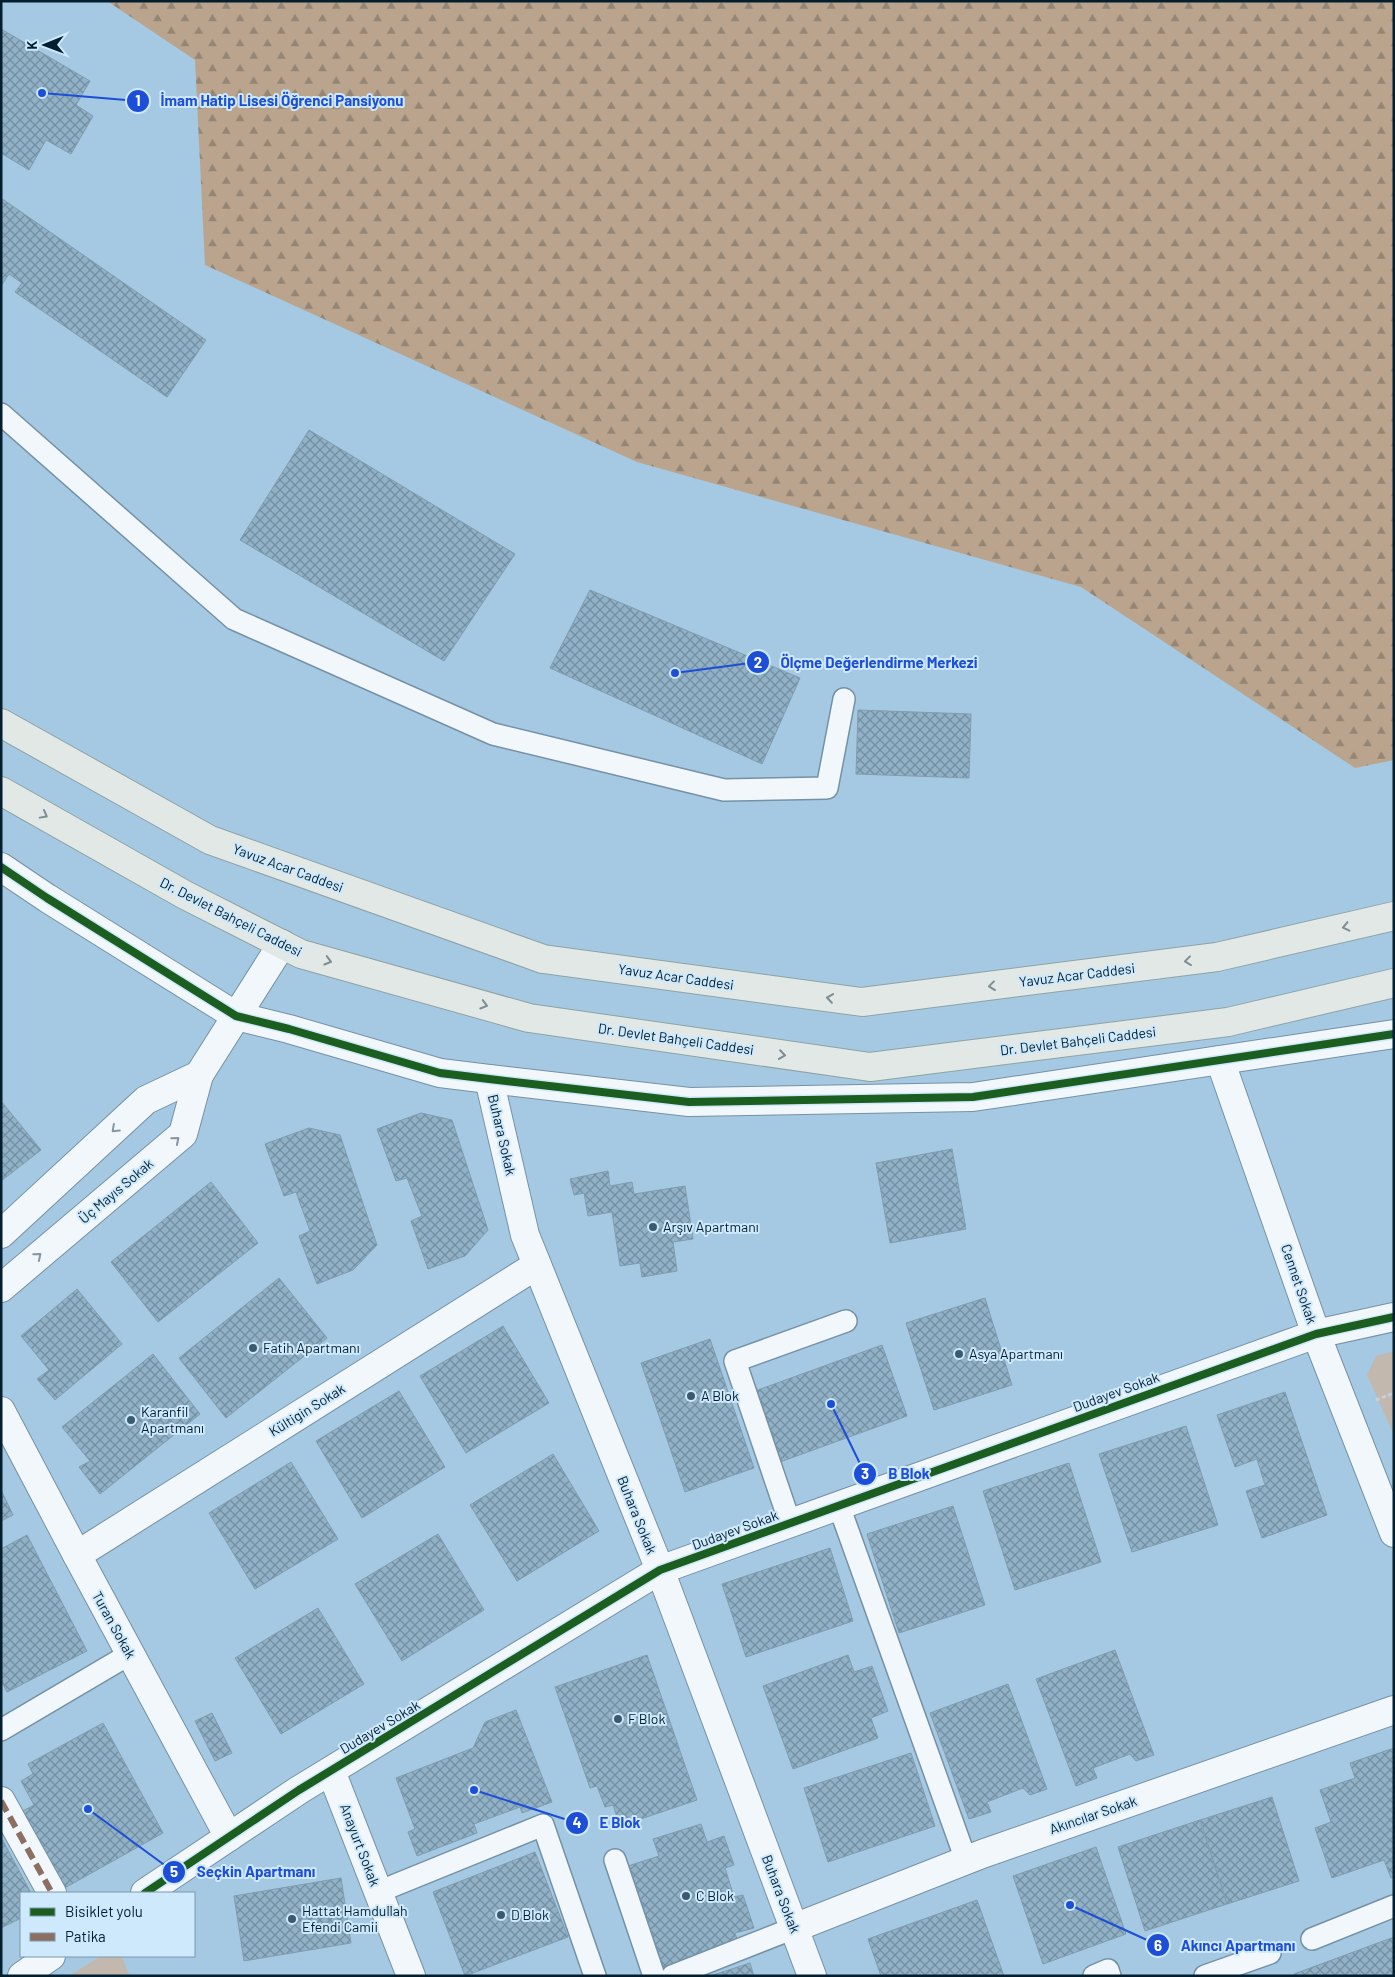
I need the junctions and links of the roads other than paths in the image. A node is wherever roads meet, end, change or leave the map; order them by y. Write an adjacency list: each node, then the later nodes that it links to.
1 (1, 414): 2 (lane)
2 (844, 699)
3 (1, 722): 6 (main road, Yavuz Acar Caddesi, one-way to 3)
4 (1, 791): 7 (main road, Dr. Devlet Bahçeli Caddesi, one-way to 7)
5 (1, 867): 9 (street)
6 (1394, 916)
7 (282, 944): 8 (main road, Dr. Devlet Bahçeli Caddesi, one-way to 8); 9 (street, Üç Mayıs Sokak)
8 (1394, 983)
9 (236, 1016): 12 (street, Üç Mayıs Sokak); 13 (street)
10 (1394, 1034): 11 (street)
11 (1220, 1060): 13 (street); 19 (street, Cennet Sokak)
12 (199, 1074): 14 (street, one-way to 14); 16 (street, Üç Mayıs Sokak, one-way to 12)
13 (489, 1079): 15 (street, Buhara Sokak)
14 (1, 1234)
15 (537, 1265): 24 (street, Kültigin Sokak); 25 (street, Buhara Sokak)
16 (1, 1288)
17 (1394, 1317): 19 (street, Dudayev Sokak)
18 (846, 1321): 22 (lane)
19 (1316, 1334): 21 (street, Dudayev Sokak); 23 (street, Cennet Sokak)
20 (1, 1411): 24 (street, Turan Sokak)
21 (839, 1506): 22 (street, Dudayev Sokak); 33 (lane)
22 (790, 1523): 25 (street, Dudayev Sokak)
23 (1394, 1533)
24 (77, 1555): 26 (street, Turan Sokak)
25 (660, 1570): 29 (street, Dudayev Sokak); 38 (street, Buhara Sokak)
26 (130, 1654): 28 (lane); 31 (street, Turan Sokak)
27 (1394, 1710): 33 (street, Akıncılar Sokak)
28 (1, 1730)
29 (331, 1771): 31 (street, Dudayev Sokak); 36 (street, Anayurt Sokak)
30 (1, 1801): 34 (street)
31 (230, 1837): 35 (street, Dudayev Sokak)
32 (615, 1860): 45 (lane)
33 (966, 1860): 38 (street, Akıncılar Sokak)
34 (51, 1892)
35 (147, 1892)
36 (378, 1892): 43 (street, Anayurt Sokak); 44 (lane)
37 (1394, 1906): 39 (lane)
38 (794, 1928): 46 (lane); 47 (street, Buhara Sokak)
39 (1312, 1939)
40 (1270, 1953): 50 (lane)
41 (50, 1957): 42 (street)
42 (22, 1976)
43 (411, 1976)
44 (595, 1976)
45 (654, 1976)
46 (672, 1976)
47 (812, 1976)
48 (1094, 1976): 49 (lane)
49 (1110, 1976)
50 (1206, 1976)

